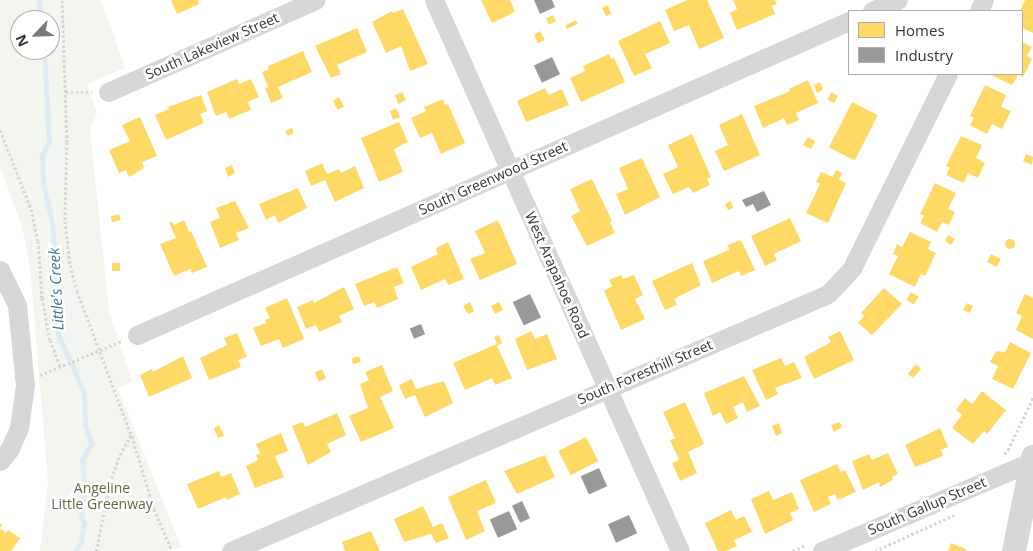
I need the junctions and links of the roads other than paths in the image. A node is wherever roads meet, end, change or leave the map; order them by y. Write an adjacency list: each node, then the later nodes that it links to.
1 (316, 0): 7 (street, South Lakeview Street)
2 (434, 0): 8 (street, West Arapahoe Road)
3 (898, 0): 4 (street)
4 (874, 10)
5 (848, 21): 8 (street, South Greenwood Street)
6 (948, 75): 11 (street, South Foresthill Street)
7 (108, 92)
8 (510, 170): 10 (street, South Greenwood Street); 11 (street, West Arapahoe Road)
9 (0, 270): 13 (street)
10 (136, 335)
11 (608, 389): 14 (street, South Foresthill Street); 15 (street, West Arapahoe Road)
12 (1033, 460): 16 (street, South Gallup Street); 17 (street)
13 (0, 461)
14 (231, 551)
15 (680, 551)
16 (822, 551)
17 (1014, 551)

